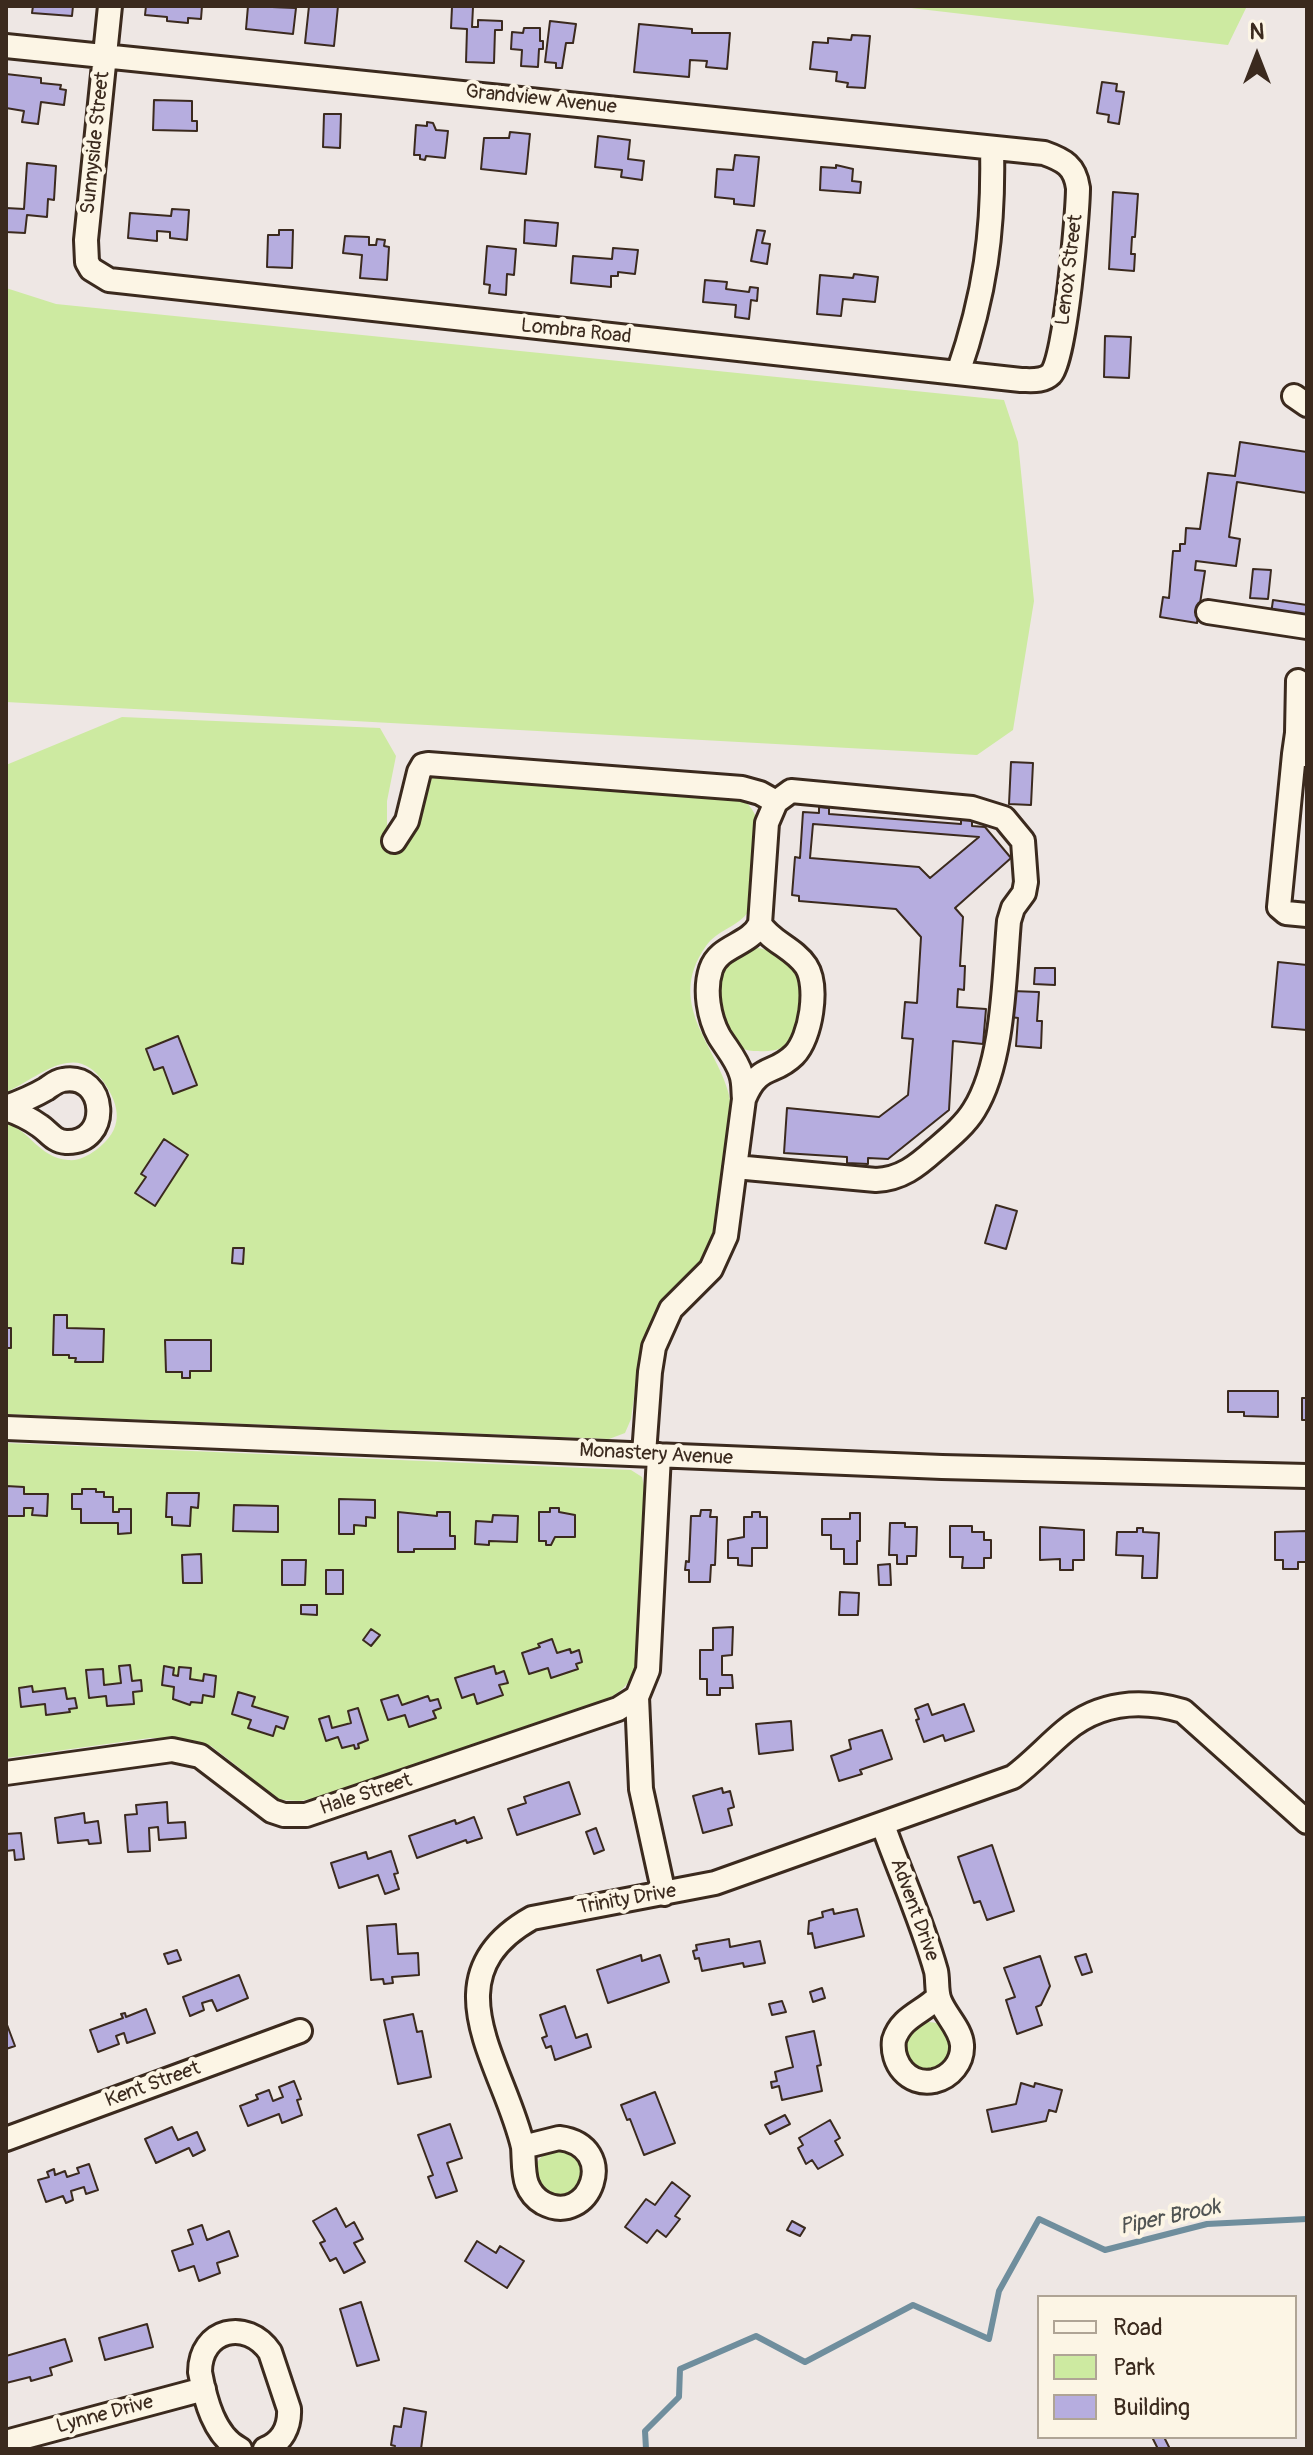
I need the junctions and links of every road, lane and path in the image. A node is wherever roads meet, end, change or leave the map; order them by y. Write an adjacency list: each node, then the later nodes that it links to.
1 (110, 6): 3 (street, Sunnyside Street)
2 (6, 46): 3 (street, Grandview Avenue)
3 (105, 58): 4 (street, Grandview Avenue); 6 (street, Sunnyside Street)
4 (992, 148): 5 (street, Grandview Avenue); 8 (street)
5 (1072, 168): 7 (street, Lenox Street)
6 (98, 275): 8 (street, Lombra Road)
7 (1053, 372): 8 (street, Lombra Road)
8 (958, 373)
9 (1208, 612): 10 (street)
10 (1307, 627)
11 (1298, 681): 12 (street)
12 (1300, 755): 15 (street)
13 (776, 802): 14 (street); 16 (street); 18 (street)
14 (394, 841)
15 (1307, 915)
16 (760, 924): 17 (street); 17 (street)
17 (744, 1099): 18 (street)
18 (735, 1167): 20 (street)
19 (6, 1428): 20 (street, Monastery Avenue)
20 (652, 1455): 21 (street, Monastery Avenue); 22 (street)
21 (1307, 1476)
22 (637, 1697): 23 (street, Hale Street); 26 (street)
23 (6, 1773)
24 (1307, 1822): 25 (street, Trinity Drive)
25 (883, 1825): 26 (street, Trinity Drive); 27 (street, Advent Drive)
26 (664, 1894): 30 (street, Trinity Drive)
27 (938, 1997)
28 (300, 2031): 29 (street, Kent Street)
29 (6, 2139)
30 (523, 2147)
31 (204, 2389): 32 (street, Lynne Drive); 33 (street); 34 (street)
32 (6, 2442)
33 (240, 2449)
34 (265, 2449)

